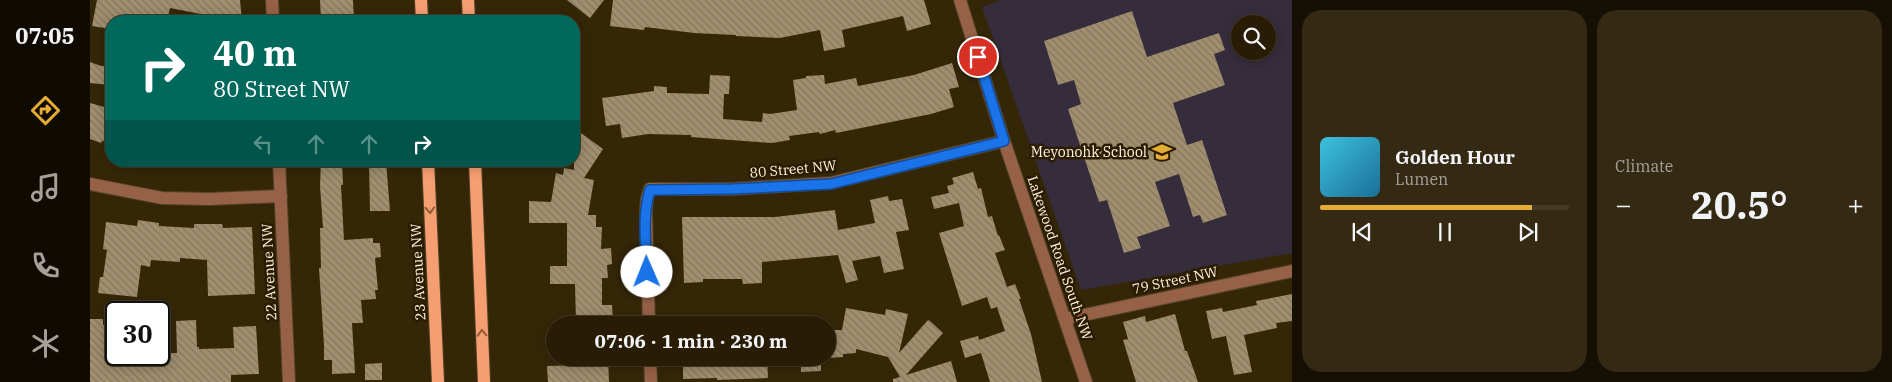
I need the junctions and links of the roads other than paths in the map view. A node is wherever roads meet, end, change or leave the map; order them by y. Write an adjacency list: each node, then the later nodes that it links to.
1 (272, 0): 5 (street)
2 (421, 0): 6 (main road)
3 (468, 0): 7 (main road)
4 (960, 0): 8 (street, Lakewood Road South NW)
5 (273, 15)
6 (422, 15)
7 (469, 15)
8 (1004, 141): 15 (street, 80 Street NW); 16 (street, Lakewood Road South NW)
9 (280, 167): 13 (street, 22 Avenue NW)
10 (428, 167): 19 (main road, 23 Avenue NW, one-way to 19)
11 (475, 167): 20 (main road, one-way to 11)
12 (90, 184): 13 (street)
13 (281, 196): 18 (street, 22 Avenue NW)
14 (1292, 271): 16 (street, 79 Street NW)
15 (649, 316)
16 (1065, 320): 22 (street, Lakewood Road South NW)
17 (651, 366): 21 (street)
18 (290, 382)
19 (438, 382)
20 (484, 382)
21 (652, 382)
22 (1086, 382)

